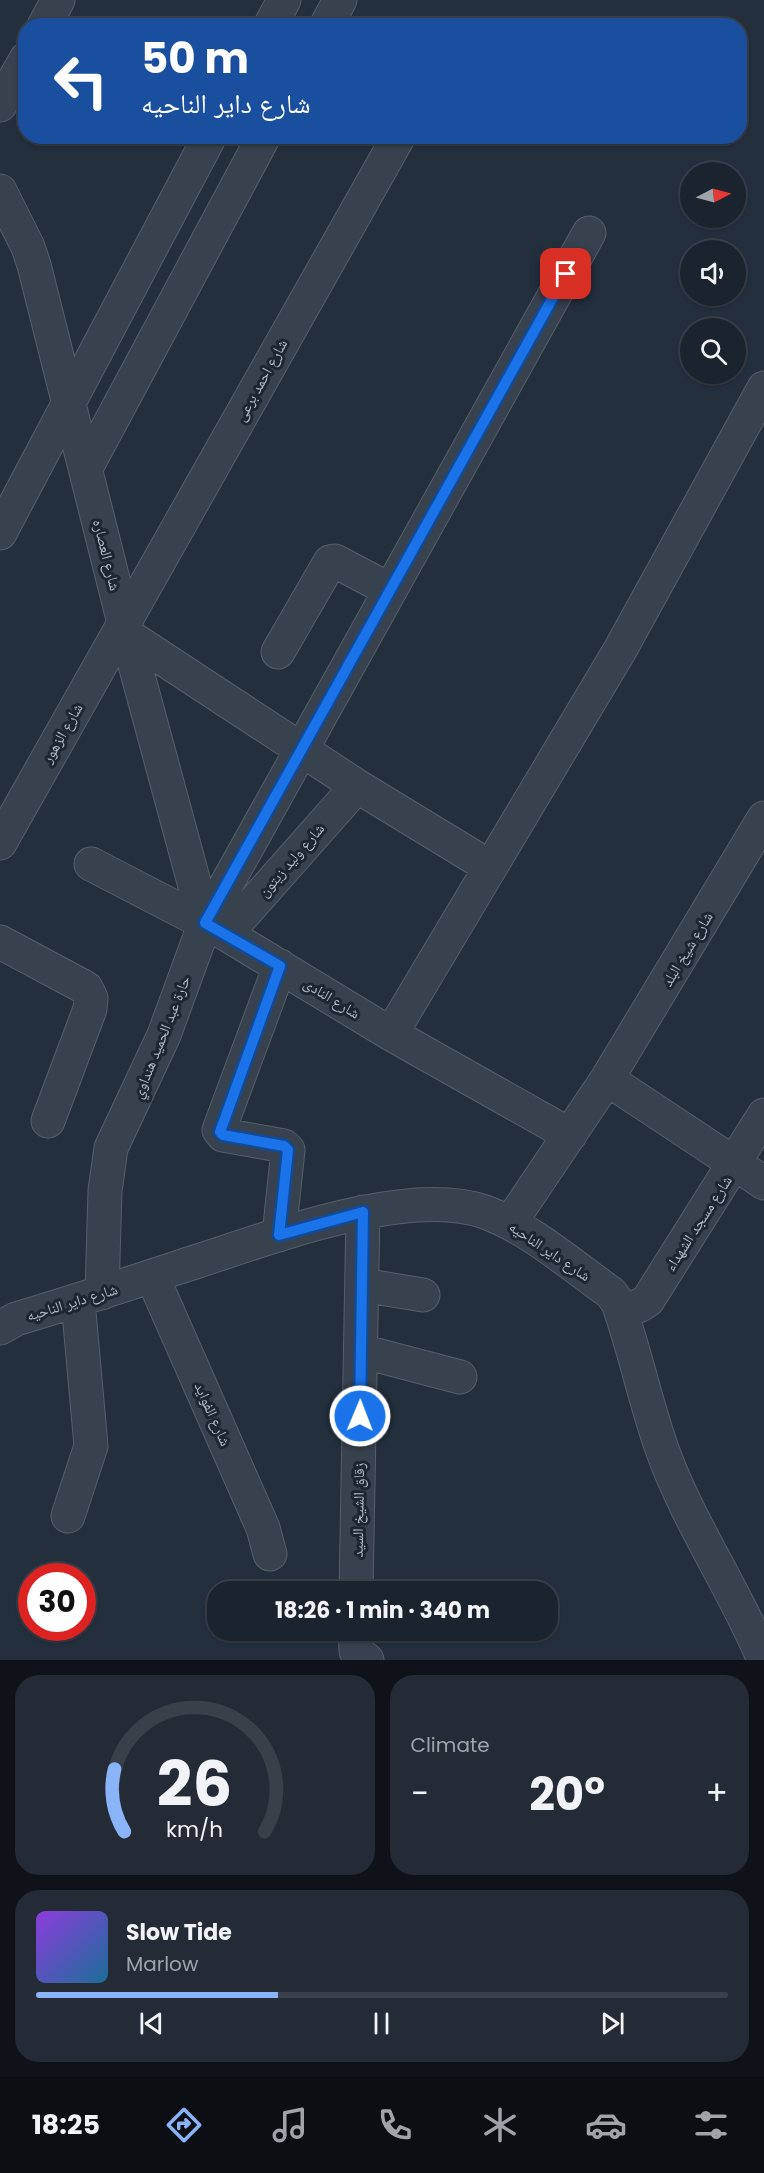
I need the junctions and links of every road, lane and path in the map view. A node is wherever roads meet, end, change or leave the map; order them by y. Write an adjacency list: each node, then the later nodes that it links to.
1 (58, 0): 4 (street)
2 (284, 0): 5 (street)
3 (340, 0): 6 (street)
4 (48, 18)
5 (274, 18)
6 (330, 18)
7 (18, 73): 8 (street)
8 (0, 105)
9 (206, 144): 15 (street)
10 (260, 144): 17 (street)
11 (395, 144): 20 (street, شارع احمد برعى)
12 (0, 191): 15 (street, شارع العصاره)
13 (589, 233): 19 (street)
14 (764, 388): 16 (street)
15 (68, 400): 17 (street, شارع العصاره); 18 (street)
16 (752, 441): 27 (street)
17 (86, 468): 20 (street, شارع العصاره)
18 (0, 533)
19 (390, 590): 21 (street); 22 (street)
20 (125, 630): 22 (street); 25 (street, شارع الزهور); 28 (street, شارع العصاره)
21 (278, 652)
22 (301, 749): 23 (street); 28 (street)
23 (357, 786): 27 (street); 28 (street, شارع وليد زيتون)
24 (764, 818): 32 (street, شارع شيخ البلد)
25 (0, 843)
26 (92, 864): 28 (street, شارع النادى)
27 (490, 867): 31 (street)
28 (216, 928): 30 (street, شارع النادى); 44 (street, حارة عبد الحميد هنداوي)
29 (0, 942): 34 (street)
30 (280, 966): 31 (street, شارع النادى); 40 (street)
31 (391, 1034): 35 (street, شارع النادى)
32 (607, 1079): 35 (street, شارع شيخ البلد); 36 (street)
33 (764, 1115): 36 (street, شارع مسجد الشهداء)
34 (48, 1121)
35 (570, 1135): 39 (street, شارع شيخ البلد)
36 (736, 1163): 37 (street); 45 (street, شارع مسجد الشهداء)
37 (764, 1183)
38 (363, 1212): 39 (street, شارع داير الناحيه); 40 (street, شارع داير الناحيه); 42 (street, زقاق الشيخ السيد)
39 (510, 1223): 45 (street, شارع داير الناحيه)
40 (279, 1235): 41 (street, شارع داير الناحيه)
41 (152, 1276): 44 (street, شارع داير الناحيه); 50 (street, شارع الفوايد)
42 (362, 1285): 43 (street); 47 (street, زقاق الشيخ السيد)
43 (423, 1295)
44 (90, 1297): 46 (street, شارع داير الناحيه); 49 (street, حارة عبد الحميد هنداوي)
45 (618, 1303): 54 (street)
46 (0, 1328)
47 (361, 1351): 48 (street); 51 (street, زقاق الشيخ السيد)
48 (460, 1377)
49 (68, 1516)
50 (270, 1554)
51 (356, 1581)
52 (356, 1641): 53 (street)
53 (367, 1660)
54 (764, 1660)

